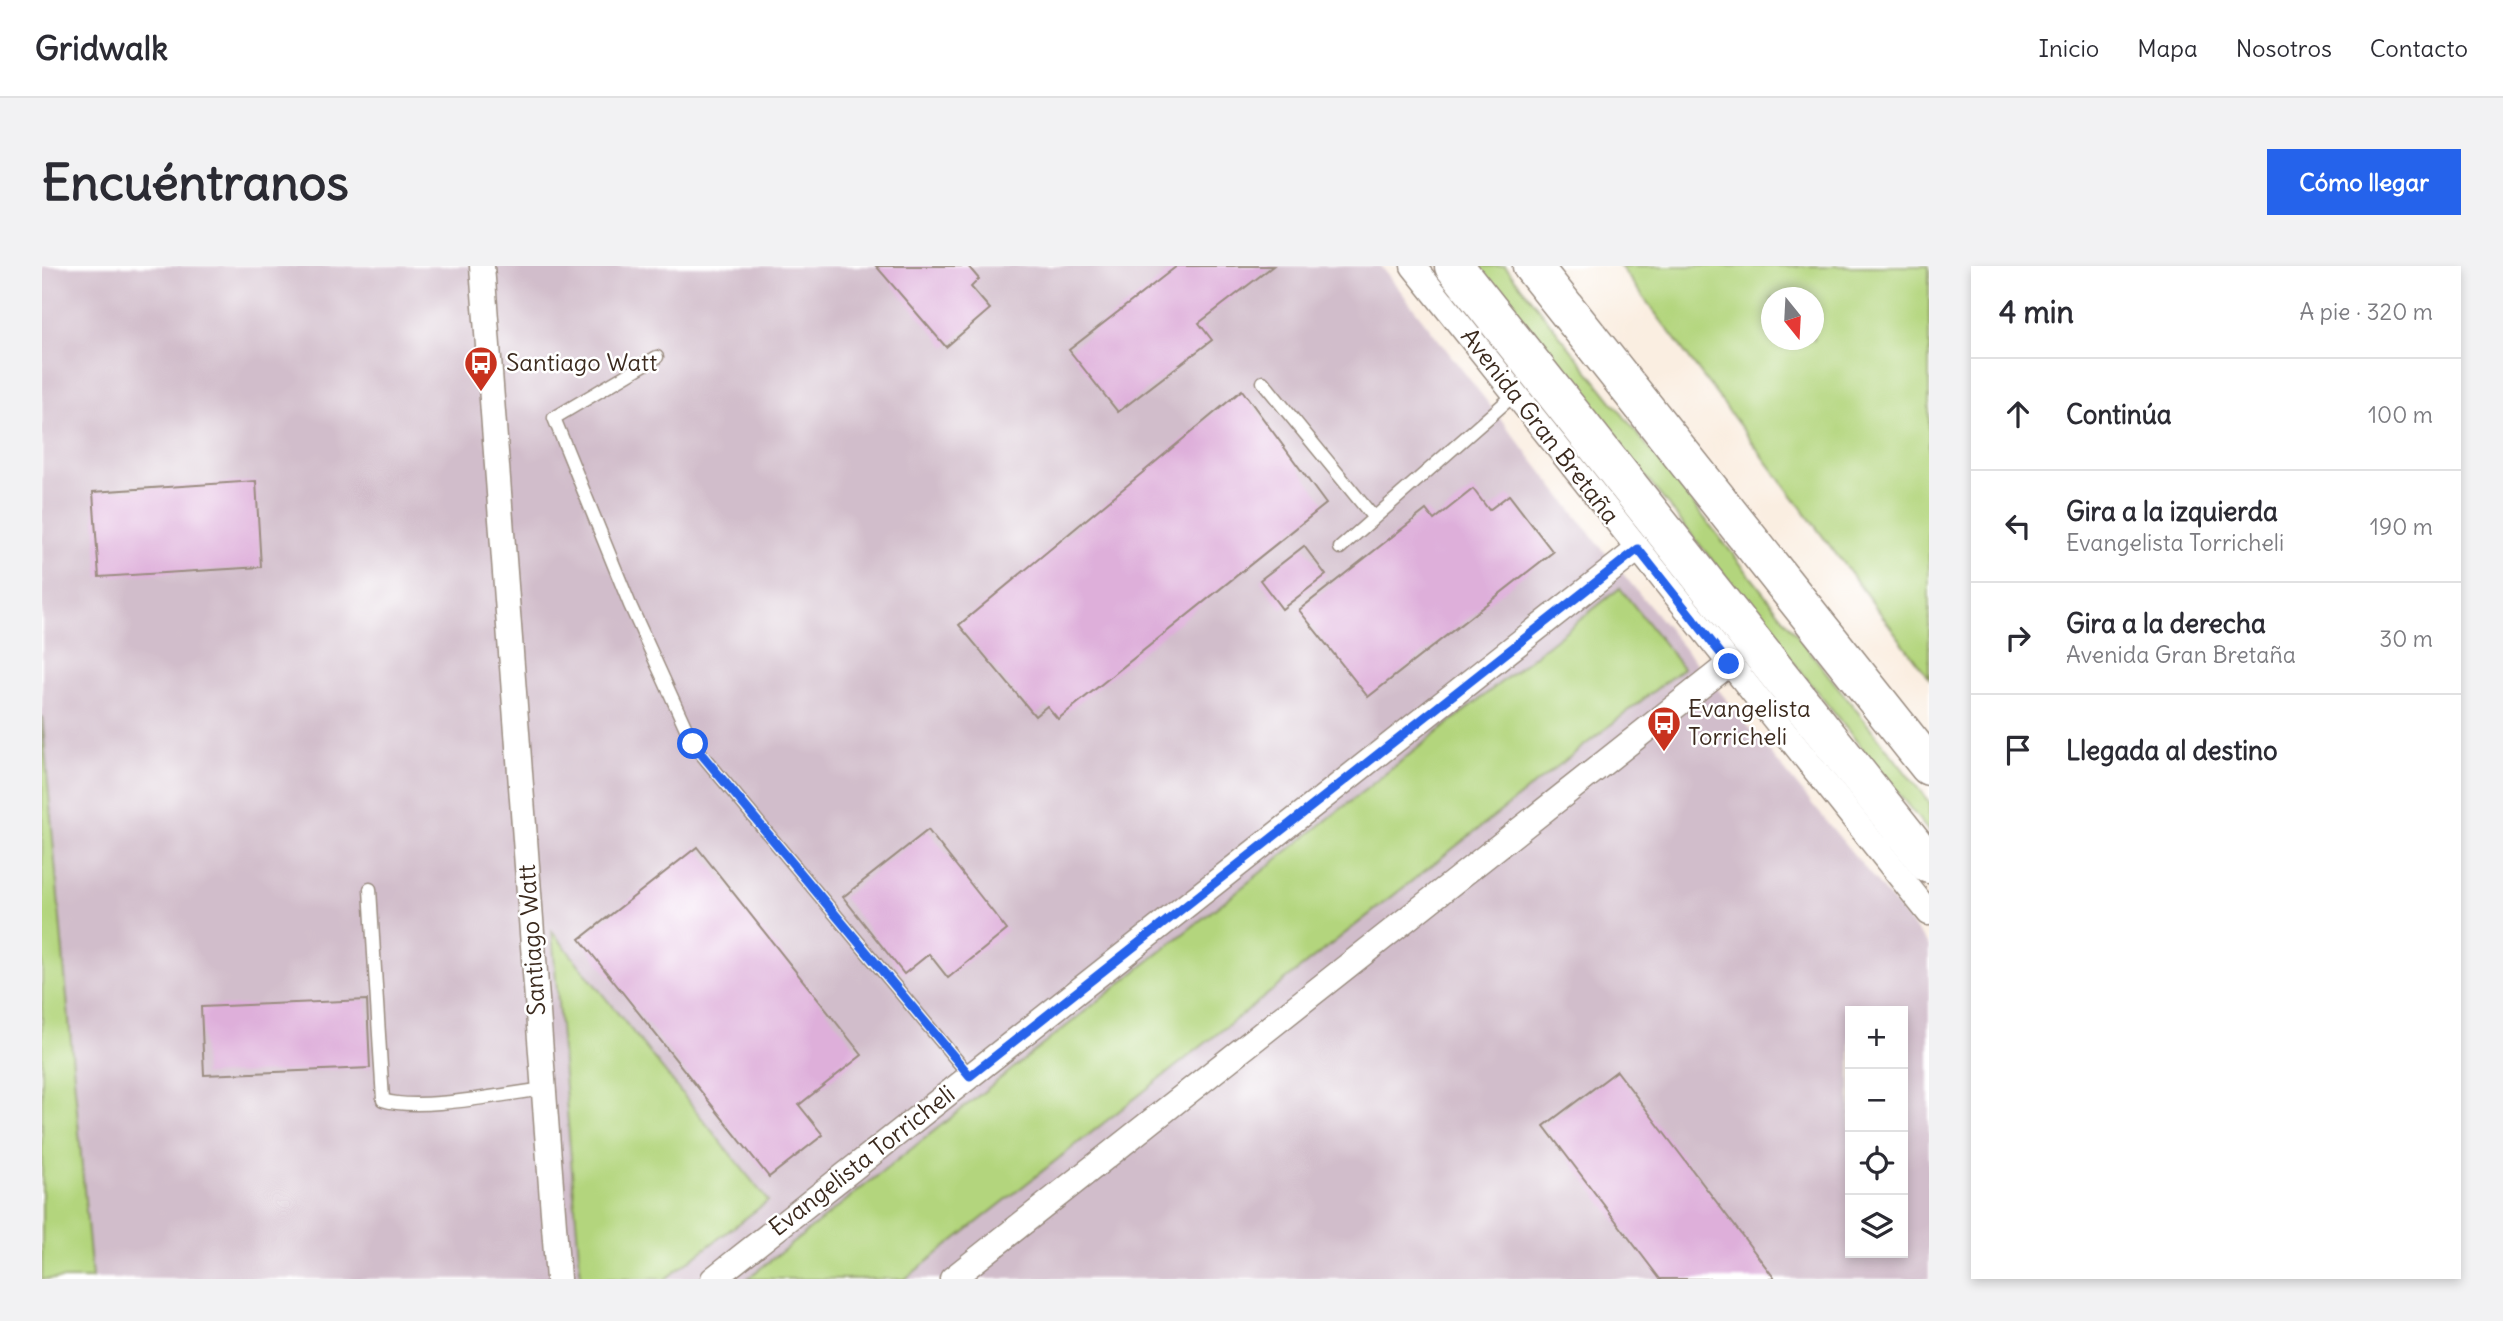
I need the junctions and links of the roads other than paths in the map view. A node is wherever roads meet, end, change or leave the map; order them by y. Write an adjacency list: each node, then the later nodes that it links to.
1 (482, 266): 17 (street, Santiago Watt)
2 (1413, 266): 7 (street, Avenida Gran Bretaña)
3 (1454, 266): 13 (main road, Avenida Gran Bretaña)
4 (1532, 266): 12 (main road)
5 (657, 357): 16 (lane)
6 (1263, 382): 8 (lane)
7 (1515, 394): 8 (lane); 10 (street, Avenida Gran Bretaña)
8 (1374, 518): 9 (lane)
9 (1340, 548)
10 (1638, 549): 11 (street, Avenida Gran Bretaña); 16 (street, Evangelista Torricheli)
11 (1729, 664): 15 (street, Avenida Gran Bretaña); 20 (street)
12 (1929, 766)
13 (1929, 863)
14 (370, 889): 17 (lane)
15 (1929, 913)
16 (970, 1076): 19 (street, Evangelista Torricheli)
17 (544, 1089): 18 (street, Santiago Watt)
18 (558, 1279)
19 (713, 1279)
20 (952, 1279)

